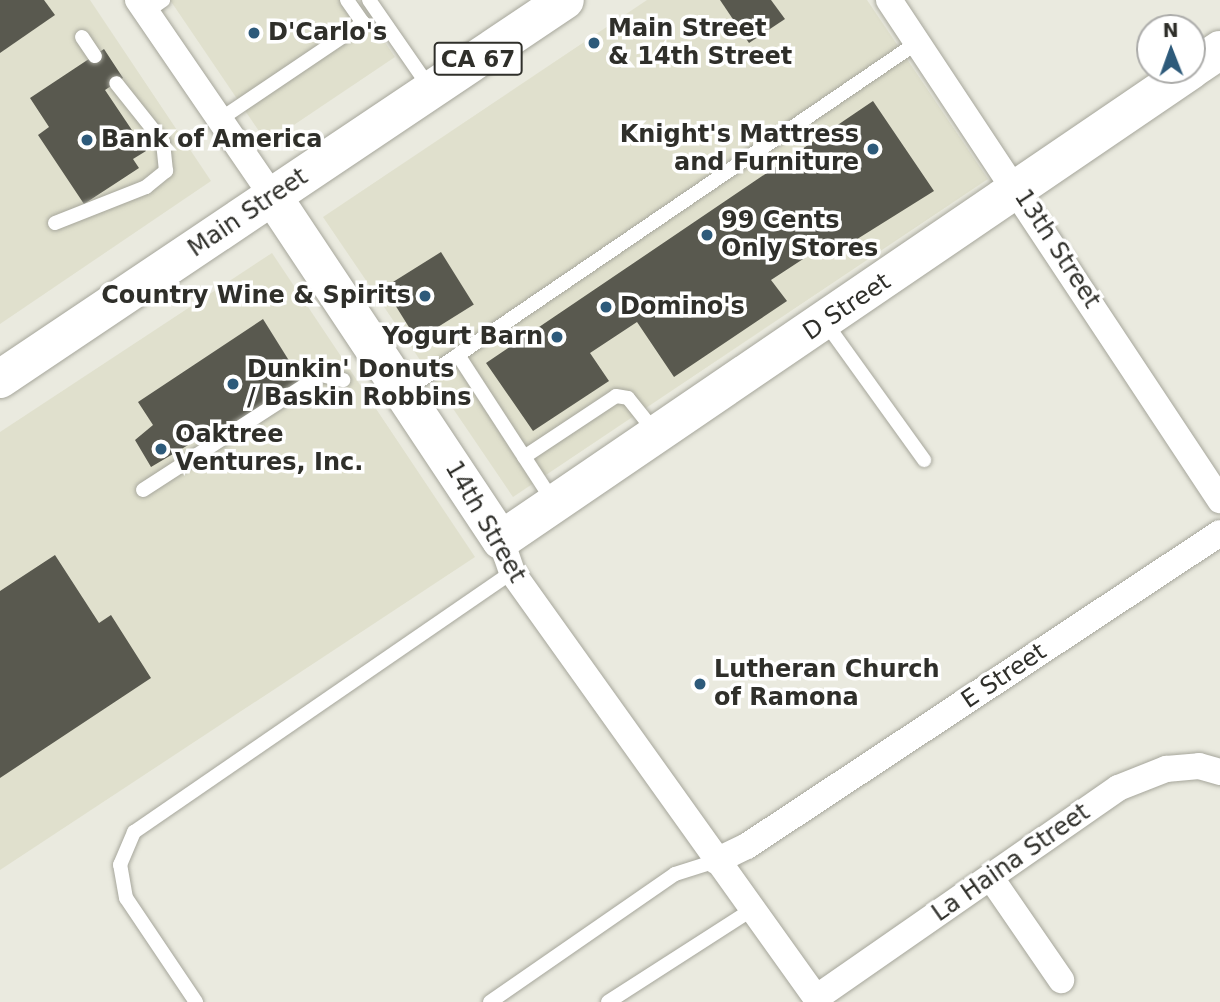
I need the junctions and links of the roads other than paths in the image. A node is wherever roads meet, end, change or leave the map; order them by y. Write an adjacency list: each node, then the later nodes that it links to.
1 (347, 0): 12 (lane)
2 (369, 0): 11 (lane)
3 (565, 0): 11 (street, Main Street / CA 67)
4 (889, 0): 7 (street, 13th Street)
5 (149, 4): 12 (street, 14th Street)
6 (82, 37): 8 (lane)
7 (918, 42): 13 (street, 13th Street); 17 (lane)
8 (95, 55)
9 (116, 83): 15 (lane)
10 (1171, 84): 13 (street, D Street)
11 (432, 90): 14 (street, Main Street / CA 67)
12 (219, 120): 14 (street, 14th Street)
13 (1019, 190): 16 (street, D Street); 25 (street, 13th Street)
14 (272, 197): 18 (street, Main Street / CA 67); 20 (street, 14th Street)
15 (55, 223)
16 (825, 322): 21 (street, D Street); 23 (lane)
17 (458, 355): 20 (lane); 22 (lane)
18 (0, 379)
19 (343, 380): 24 (lane)
20 (404, 392): 28 (street, 14th Street)
21 (657, 436): 22 (lane); 26 (street, D Street)
22 (524, 457): 26 (lane)
23 (924, 460)
24 (143, 490)
25 (1220, 500)
26 (555, 504): 28 (street, D Street)
27 (1220, 533): 30 (street, E Street)
28 (506, 556): 30 (street, 14th Street); 35 (lane)
29 (1220, 772): 31 (street, La Haina Street)
30 (716, 861): 32 (street, 14th Street); 36 (lane)
31 (991, 878): 33 (street); 34 (street, La Haina Street)
32 (750, 911): 34 (street, 14th Street); 37 (lane)
33 (1061, 980)
34 (817, 1000)
35 (196, 1002)
36 (490, 1002)
37 (608, 1002)

